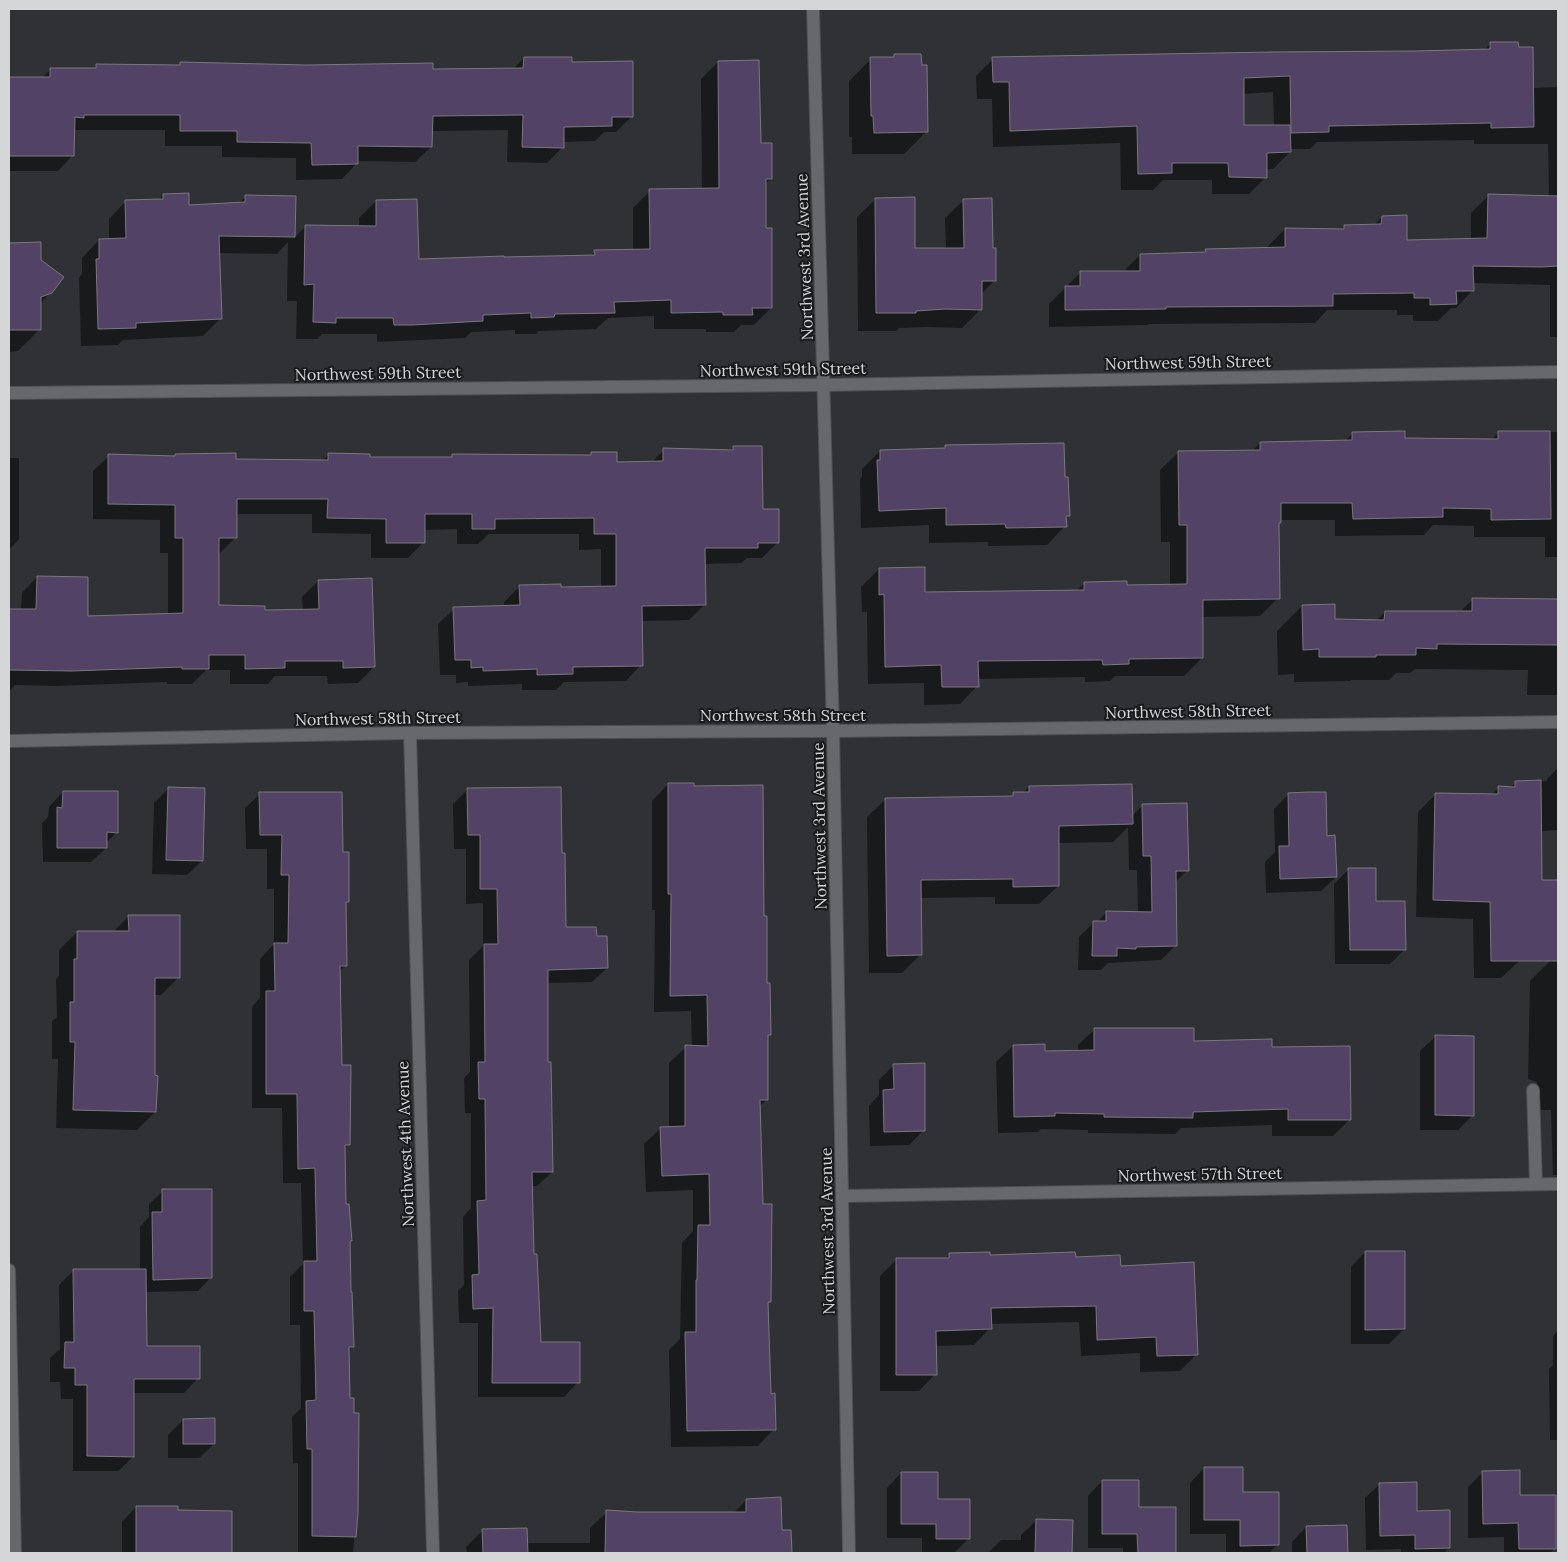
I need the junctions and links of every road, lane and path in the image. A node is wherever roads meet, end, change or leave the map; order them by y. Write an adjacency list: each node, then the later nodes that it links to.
1 (814, 9): 3 (street, Northwest 3rd Avenue)
2 (1558, 372): 3 (street, Northwest 59th Street)
3 (824, 385): 4 (street, Northwest 59th Street); 6 (street, Northwest 3rd Avenue)
4 (9, 393)
5 (1558, 722): 6 (street, Northwest 58th Street)
6 (833, 731): 7 (street, Northwest 58th Street); 12 (street, Northwest 3rd Avenue)
7 (410, 733): 8 (street, Northwest 58th Street); 15 (street, Northwest 4th Avenue)
8 (9, 741)
9 (1532, 1090): 10 (street)
10 (1536, 1184): 11 (street, Northwest 57th Street); 12 (street, Northwest 57th Street)
11 (1558, 1184)
12 (843, 1196): 16 (street, Northwest 3rd Avenue)
13 (9, 1270): 14 (street)
14 (14, 1553)
15 (433, 1553)
16 (849, 1553)

